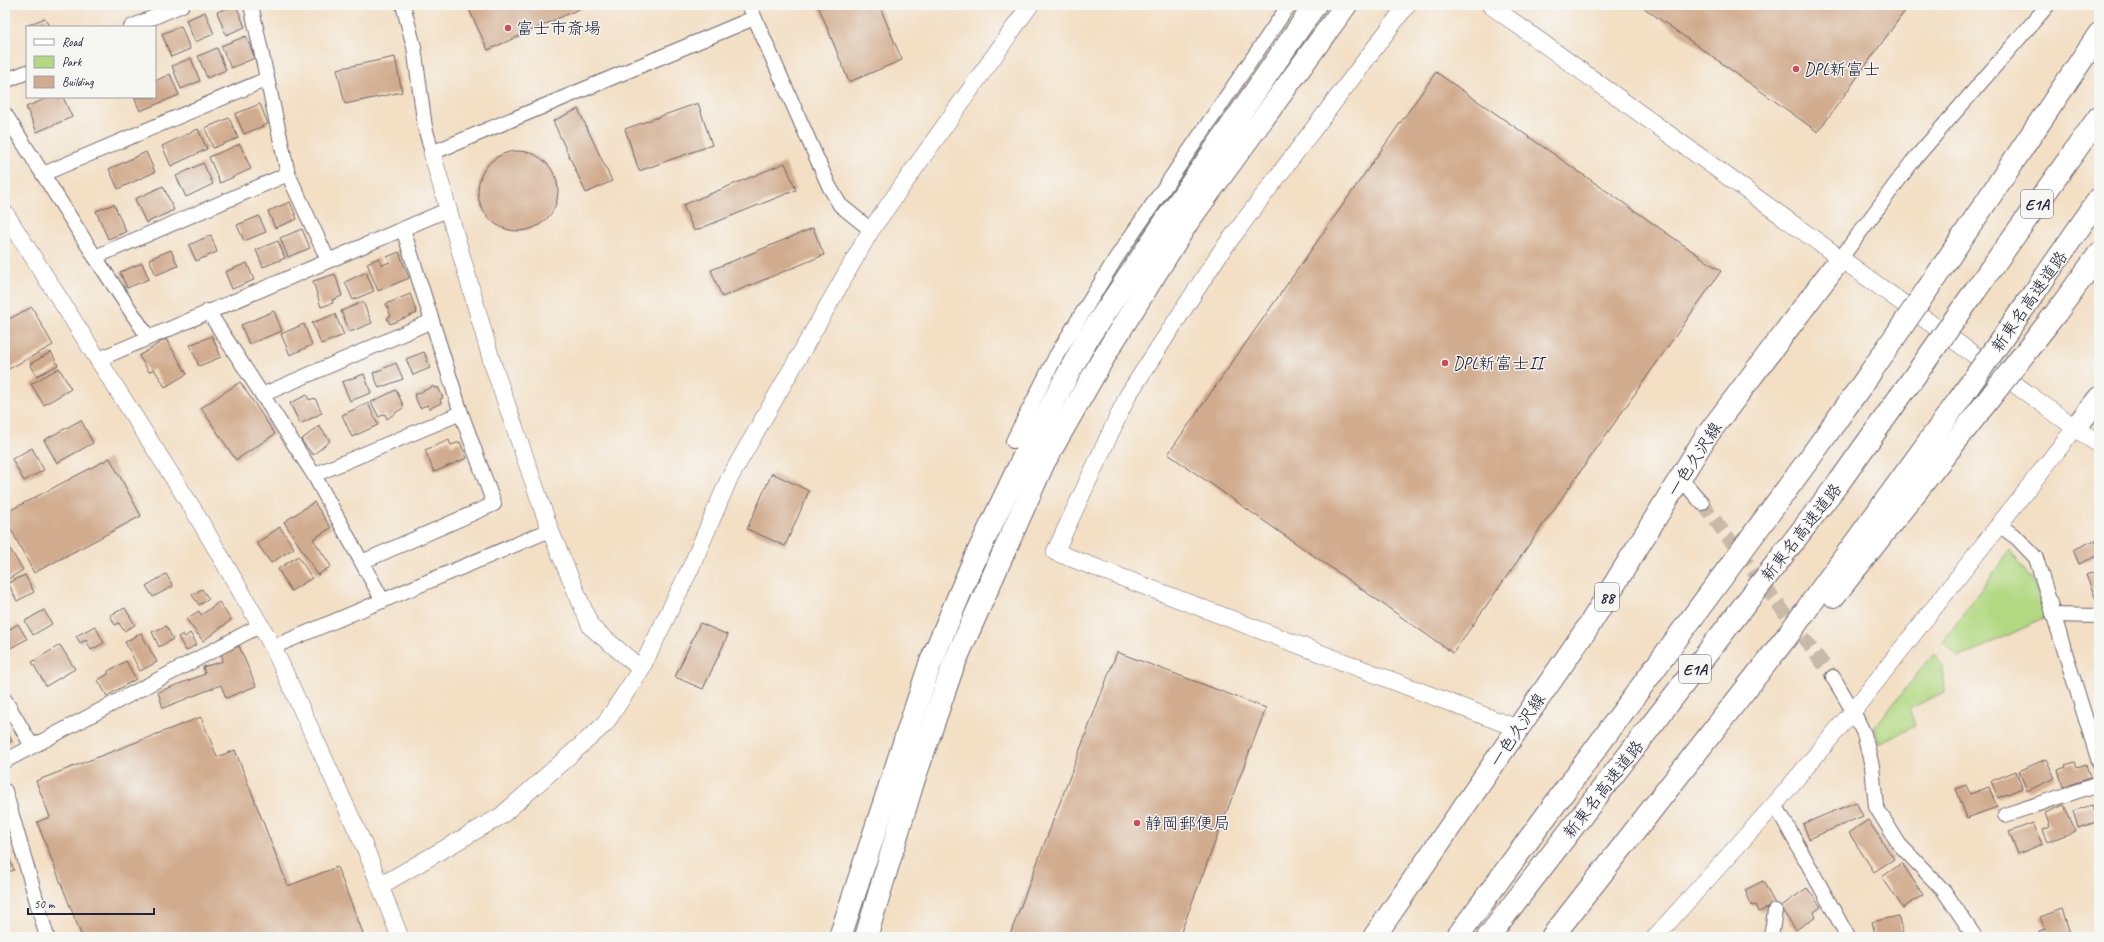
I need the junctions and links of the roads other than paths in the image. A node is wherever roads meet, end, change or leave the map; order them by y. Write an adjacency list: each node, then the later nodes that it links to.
1 (182, 5): 12 (street)
2 (252, 5): 15 (street)
3 (403, 5): 19 (street)
4 (1030, 5): 26 (street)
5 (1289, 5): 39 (street)
6 (1316, 5): 69 (main road)
7 (1346, 5): 70 (main road)
8 (1408, 5): 56 (street)
9 (1490, 5): 29 (street)
10 (2048, 5): 29 (street)
11 (752, 11): 19 (street); 26 (street)
12 (133, 26)
13 (2099, 34): 72 (main road, bridge)
14 (26, 72): 16 (street)
15 (267, 79): 20 (street); 21 (street)
16 (5, 81)
17 (5, 114): 20 (street)
18 (2099, 117): 73 (main road, 新東名高速道路 / E1A, bridge)
19 (432, 153): 23 (street)
20 (42, 174): 28 (street)
21 (288, 174): 28 (street); 30 (street)
22 (2099, 199): 63 (main road, 新東名高速道路, bridge)
23 (446, 210): 25 (street); 45 (street)
24 (5, 213): 34 (street)
25 (403, 228): 30 (street); 32 (street)
26 (870, 230): 52 (street)
27 (2099, 254): 63 (main road, bridge)
28 (95, 257): 33 (street)
29 (1841, 258): 38 (street); 42 (main road, 一色久沢線 / 88)
30 (328, 260): 31 (street)
31 (208, 311): 33 (street); 35 (street)
32 (432, 321): 35 (street); 37 (street)
33 (148, 337): 34 (street)
34 (97, 360): 50 (street)
35 (262, 395): 41 (street)
36 (2099, 398): 38 (main road)
37 (461, 413): 41 (street); 46 (street)
38 (2075, 428): 40 (street); 44 (street)
39 (1013, 441)
40 (2099, 445)
41 (314, 475): 46 (street)
42 (1681, 479): 43 (street); 56 (main road, 一色久沢線 / 88)
43 (1702, 503)
44 (1998, 524): 48 (street); 55 (street)
45 (550, 530): 47 (street); 52 (street)
46 (362, 562): 47 (street)
47 (383, 601): 51 (street)
48 (2054, 615): 49 (street); 59 (street)
49 (2099, 616)
50 (261, 625): 51 (street); 57 (street)
51 (273, 647): 65 (street)
52 (641, 669): 65 (street)
53 (1833, 677): 55 (street)
54 (5, 700): 57 (street)
55 (1853, 711): 62 (street); 78 (street)
56 (1519, 729): 71 (main road, 一色久沢線 / 88)
57 (32, 746): 58 (street)
58 (5, 761)
59 (2099, 762)
60 (2099, 784): 64 (street)
61 (5, 791): 67 (street)
62 (1775, 804): 75 (street); 77 (street)
63 (1656, 807): 74 (main road, 新東名高速道路)
64 (2006, 815)
65 (380, 886): 68 (street)
66 (1775, 911): 76 (street)
67 (47, 937)
68 (400, 937)
69 (840, 937)
70 (866, 937)
71 (1374, 937)
72 (1457, 937)
73 (1488, 937)
74 (1552, 937)
75 (1655, 937)
76 (1771, 937)
77 (1848, 937)
78 (1975, 937)

